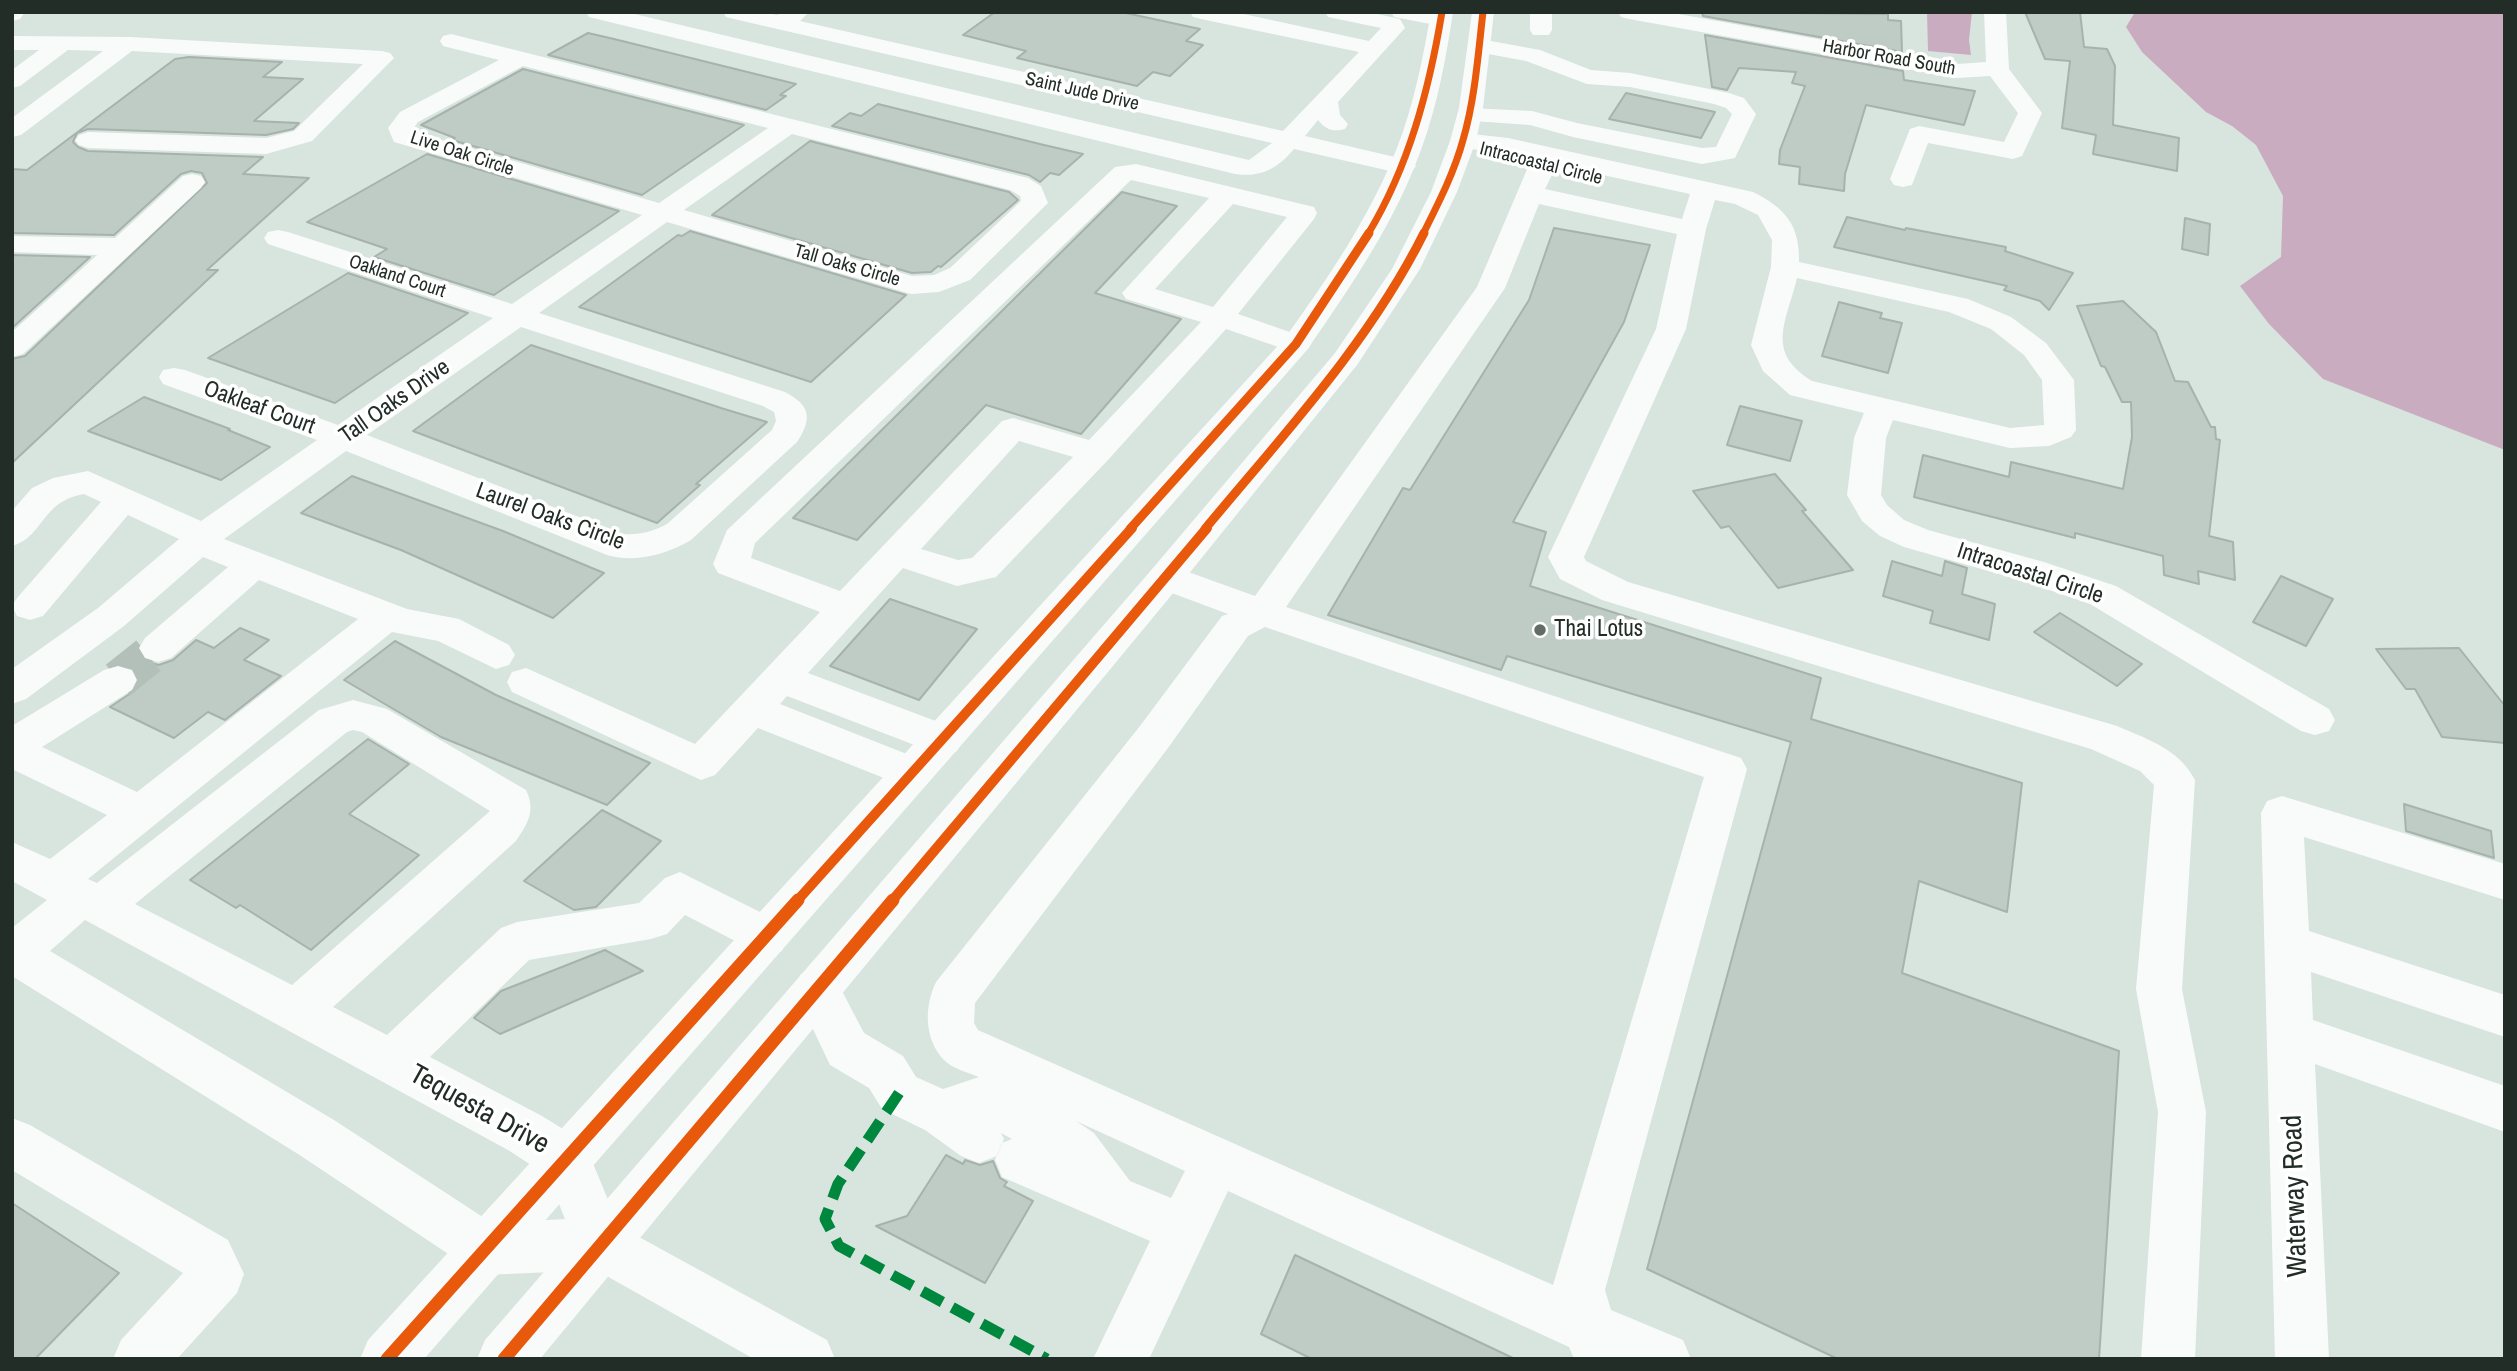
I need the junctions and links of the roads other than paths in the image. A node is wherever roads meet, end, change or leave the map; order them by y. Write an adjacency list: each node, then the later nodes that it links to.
1 (597, 12): 16 (street)
2 (734, 12): 10 (street, Saint Jude Drive)
3 (1201, 12): 17 (street)
4 (1336, 12): 17 (street)
5 (1402, 12): 9 (street)
6 (1483, 12): 15 (street)
7 (1629, 12): 19 (street, Harbor Road South)
8 (1995, 12): 19 (street)
9 (1441, 16): 22 (street)
10 (790, 18): 16 (street); 26 (street, Saint Jude Drive)
11 (451, 41): 18 (street)
12 (12, 43): 13 (street)
13 (63, 43): 14 (street); 20 (street)
14 (127, 44): 25 (street); 27 (street)
15 (1480, 46): 23 (street); 29 (street)
16 (744, 48): 26 (street)
17 (1375, 49): 21 (street)
18 (519, 59): 24 (street); 36 (street, Live Oak Circle)
19 (1997, 69): 31 (street)
20 (12, 81)
21 (1326, 101): 26 (street); 30 (street)
22 (1425, 107): 28 (street, Intracoastal Circle); 30 (street)
23 (1469, 115): 28 (street); 29 (street)
24 (787, 126): 36 (street, Tall Oaks Drive); 36 (street, Tall Oaks Circle)
25 (12, 130)
26 (1286, 139): 30 (street, Saint Jude Drive)
27 (88, 140)
28 (1463, 141): 29 (street, Intracoastal Circle); 33 (street)
29 (1544, 160): 35 (street); 35 (street, Intracoastal Circle); 58 (street)
30 (1405, 162): 33 (street); 43 (street)
31 (1903, 179)
32 (192, 182): 39 (street)
33 (1444, 192): 47 (street)
34 (1227, 194): 42 (street); 42 (street); 57 (street)
35 (1699, 206): 40 (street, Intracoastal Circle); 100 (street)
36 (662, 214): 41 (street, Tall Oaks Drive)
37 (278, 238): 41 (street, Oakland Court)
38 (12, 244): 39 (street)
39 (123, 247): 44 (street)
40 (1785, 267): 46 (street, Intracoastal Circle); 46 (street, Intracoastal Circle)
41 (516, 317): 48 (street, Tall Oaks Drive); 48 (street, Laurel Oaks Circle)
42 (1220, 318): 43 (street); 49 (street)
43 (1296, 344): 47 (street); 69 (street)
44 (12, 348)
45 (174, 377): 48 (street, Oakleaf Court)
46 (1882, 408): 68 (street, Intracoastal Circle)
47 (1306, 409): 55 (street)
48 (344, 439): 52 (street, Tall Oaks Drive)
49 (1096, 453): 53 (street); 53 (street)
50 (123, 499): 51 (street); 52 (street); 56 (street)
51 (12, 534)
52 (201, 540): 54 (street); 60 (street, Tall Oaks Drive)
53 (896, 553): 57 (street)
54 (255, 564): 59 (street); 61 (street)
55 (1166, 577): 58 (street); 78 (street)
56 (21, 604): 60 (street)
57 (844, 607): 63 (street)
58 (1264, 613): 82 (street); 93 (street)
59 (387, 616): 62 (street); 71 (street)
60 (88, 634): 66 (street, Tall Oaks Drive)
61 (158, 648)
62 (496, 655)
63 (780, 678): 67 (street); 69 (street)
64 (118, 680): 71 (street)
65 (526, 682): 67 (street)
66 (12, 689)
67 (752, 709): 70 (street)
68 (2315, 720)
69 (943, 740): 70 (street)
70 (913, 773): 75 (street)
71 (139, 812): 74 (street)
72 (12, 860): 74 (street, Tequesta Drive)
73 (2505, 882): 76 (street, Waterway Road)
74 (78, 894): 77 (street); 79 (street, Tequesta Drive); 79 (street)
75 (766, 937): 83 (street); 87 (street)
76 (2287, 944): 80 (street); 81 (street, Waterway Road)
77 (13, 954): 92 (street)
78 (817, 989): 85 (street); 91 (street)
79 (296, 1011): 83 (street, Tequesta Drive)
80 (2505, 1017)
81 (2291, 1034): 84 (street); 101 (street, Waterway Road)
82 (979, 1054): 85 (street); 88 (street)
83 (392, 1062): 87 (street, Tequesta Drive)
84 (2505, 1109)
85 (980, 1137): 89 (street); 89 (street)
86 (12, 1142): 96 (street)
87 (566, 1159): 91 (street, Tequesta Drive); 92 (street)
88 (1216, 1162): 90 (street); 93 (street)
89 (1112, 1199): 90 (street)
90 (1183, 1229): 95 (street)
91 (601, 1244): 92 (street); 94 (street); 98 (street)
92 (486, 1249): 97 (street)
93 (1595, 1344): 99 (street)
94 (788, 1354)
95 (1121, 1358)
96 (140, 1359)
97 (387, 1359)
98 (503, 1359)
99 (1664, 1359)
100 (2168, 1359)
101 (2302, 1359)

